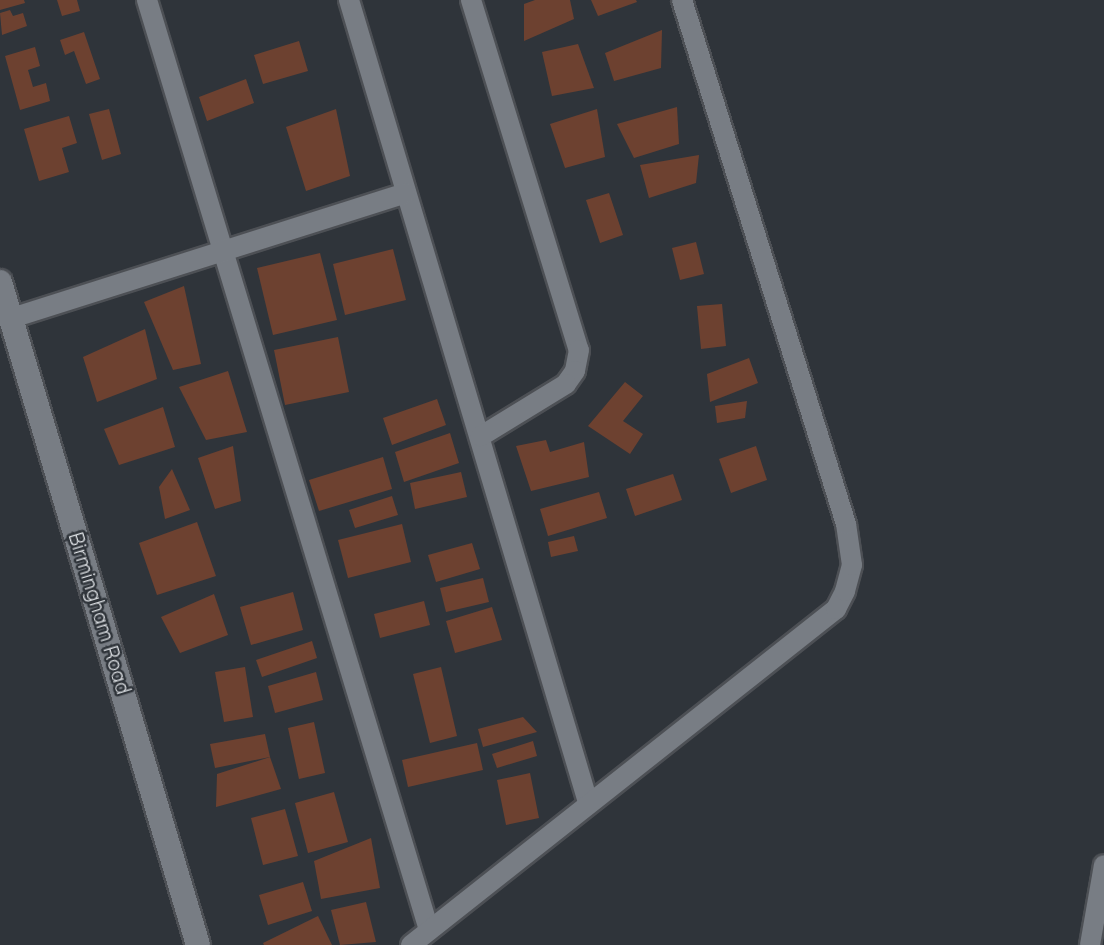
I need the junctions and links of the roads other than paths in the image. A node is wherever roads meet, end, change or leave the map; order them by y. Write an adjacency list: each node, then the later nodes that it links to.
1 (147, 0): 6 (street)
2 (349, 0): 5 (street)
3 (471, 0): 9 (street)
4 (682, 0): 10 (street)
5 (405, 193): 6 (street); 9 (street)
6 (224, 251): 8 (street); 12 (street)
7 (0, 282): 8 (street, Birmingham Road)
8 (12, 318): 13 (street, Birmingham Road)
9 (481, 436): 10 (street)
10 (588, 802): 12 (street)
11 (1104, 865): 15 (street)
12 (429, 930): 14 (street)
13 (198, 945)
14 (411, 945)
15 (1090, 945)

